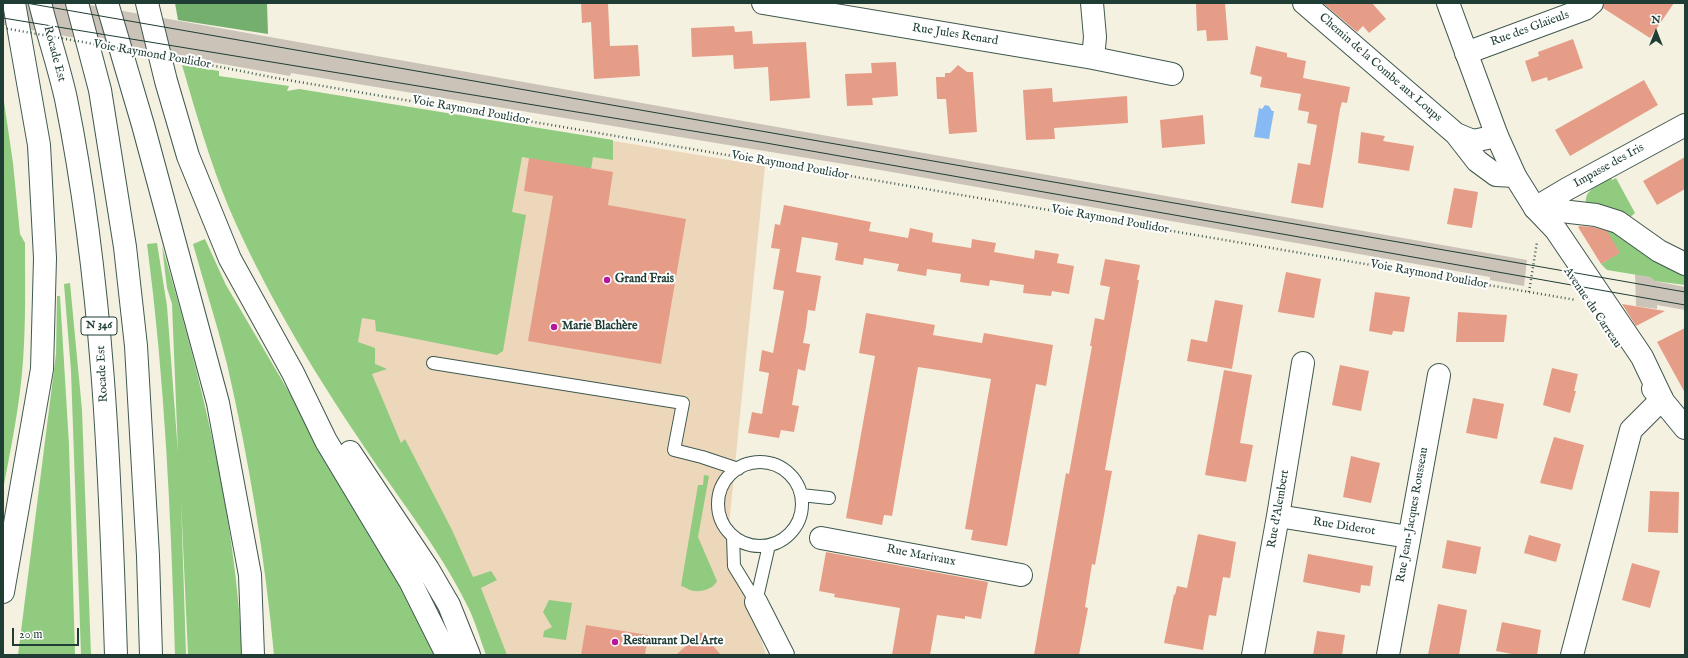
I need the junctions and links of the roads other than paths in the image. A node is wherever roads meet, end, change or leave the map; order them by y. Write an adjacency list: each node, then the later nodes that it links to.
1 (14, 3): 35 (main road)
2 (40, 3): 37 (main road, Rocade Est / N 346)
3 (77, 3): 38 (main road, N 346)
4 (107, 3): 39 (main road)
5 (147, 3): 22 (main road)
6 (763, 3): 12 (main road, Rue Jules Renard)
7 (1092, 3): 12 (main road)
8 (1304, 3): 15 (main road, Chemin de la Combe aux Loups)
9 (1448, 3): 11 (main road, Avenue du Carreau)
10 (1592, 3): 11 (main road, Rue des Glaïeuls)
11 (1466, 53): 16 (main road, Avenue du Carreau)
12 (1093, 58): 13 (main road, Rue Jules Renard)
13 (1172, 74)
14 (1685, 125): 18 (main road, Impasse des Iris)
15 (1456, 134): 16 (main road, Chemin de la Combe aux Loups); 17 (main road, Chemin de la Combe aux Loups)
16 (1497, 136): 17 (main road, Avenue du Carreau)
17 (1515, 176): 18 (main road, Avenue du Carreau)
18 (1535, 208): 19 (main road); 24 (main road, Avenue du Carreau); 24 (main road, Avenue du Carreau)
19 (1685, 264)
20 (434, 363): 26 (lane)
21 (1303, 363): 29 (main road, Rue d'Alembert)
22 (293, 373): 40 (main road); 41 (main road)
23 (1439, 375): 31 (main road, Rue Jean-Jacques Rousseau)
24 (1662, 399): 25 (main road, Avenue du Carreau); 45 (main road)
25 (1685, 428)
26 (738, 470): 27 (lane); 30 (lane)
27 (801, 495): 28 (lane); 33 (lane)
28 (828, 498)
29 (1278, 516): 31 (main road, Rue Diderot); 43 (main road, Rue d'Alembert)
30 (734, 536): 33 (lane); 36 (lane)
31 (1409, 537): 44 (main road, Rue Jean-Jacques Rousseau)
32 (821, 538): 34 (main road, Rue Marivaux)
33 (769, 545): 36 (lane)
34 (1021, 575)
35 (3, 592)
36 (756, 602): 42 (main road)
37 (116, 655)
38 (152, 655)
39 (253, 655)
40 (447, 655)
41 (469, 655)
42 (783, 655)
43 (1253, 655)
44 (1388, 655)
45 (1572, 655)

